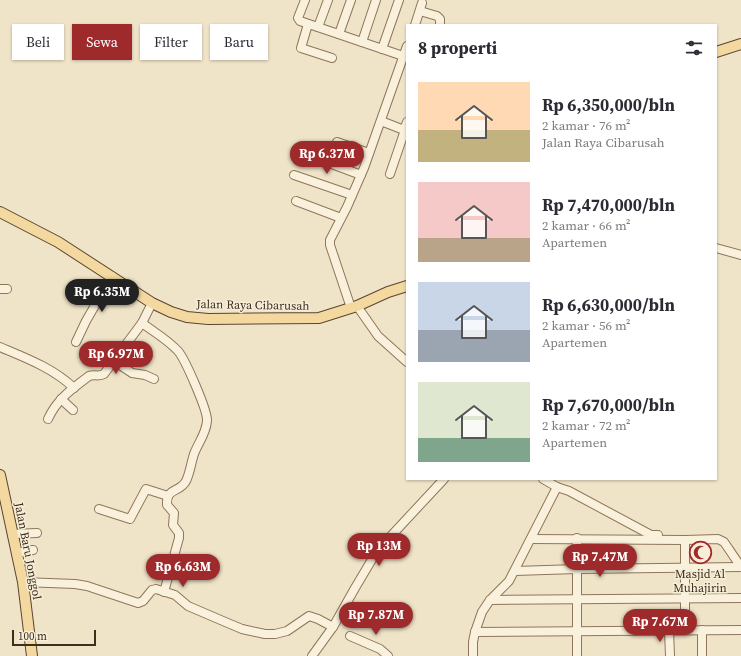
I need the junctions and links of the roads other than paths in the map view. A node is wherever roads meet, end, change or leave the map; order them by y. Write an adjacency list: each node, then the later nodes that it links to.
1 (304, 0): 6 (street)
2 (328, 0): 9 (street)
3 (351, 0): 10 (street)
4 (376, 0): 11 (street)
5 (398, 0): 14 (street)
6 (308, 24): 9 (street); 17 (street)
7 (415, 24): 8 (street)
8 (440, 24)
9 (318, 27): 10 (street)
10 (339, 34): 11 (street)
11 (362, 42): 14 (street)
12 (741, 44): 15 (main road)
13 (406, 48): 16 (street)
14 (382, 49): 16 (street)
15 (717, 52)
16 (403, 56): 18 (street)
17 (332, 58)
18 (381, 121): 19 (street); 21 (street)
19 (405, 130): 23 (street)
20 (337, 142): 21 (street)
21 (369, 153): 25 (street)
22 (321, 160): 25 (street)
23 (390, 174)
24 (294, 175): 26 (street)
25 (361, 175): 26 (street)
26 (352, 195): 29 (street)
27 (296, 201): 29 (street)
28 (0, 212): 32 (main road, Jalan Raya Cibarusah)
29 (341, 218): 35 (street)
30 (717, 248): 31 (street)
31 (741, 255)
32 (112, 276): 34 (main road, Jalan Raya Cibarusah); 37 (street)
33 (406, 286): 35 (main road, Jalan Raya Cibarusah)
34 (152, 303): 35 (main road, Jalan Raya Cibarusah); 36 (street)
35 (354, 307): 40 (street)
36 (142, 323): 39 (street); 50 (street)
37 (76, 342)
38 (0, 347): 42 (street)
39 (114, 361): 41 (street); 42 (street)
40 (406, 361)
41 (154, 379)
42 (74, 388): 43 (street)
43 (61, 399): 44 (street); 45 (street)
44 (74, 410)
45 (48, 419)
46 (0, 475): 53 (main road, Jalan Baru Jonggol)
47 (443, 480): 71 (street)
48 (545, 480): 49 (street)
49 (557, 487): 55 (street); 56 (street); 60 (street)
50 (168, 496): 51 (street); 66 (street)
51 (99, 509)
52 (37, 533): 53 (street)
53 (12, 534): 59 (main road, Jalan Baru Jonggol)
54 (576, 538): 55 (street); 56 (street); 63 (street)
55 (531, 539): 64 (street)
56 (639, 540): 57 (street)
57 (685, 540): 61 (street); 62 (street)
58 (33, 550): 59 (street)
59 (17, 553): 65 (main road, Jalan Baru Jonggol)
60 (741, 558)
61 (685, 567): 62 (street); 63 (street); 67 (street)
62 (741, 567)
63 (577, 569): 64 (street); 69 (street)
64 (515, 571): 70 (street)
65 (23, 582): 66 (street); 80 (main road, Jalan Baru Jonggol)
66 (164, 592): 71 (street)
67 (685, 598): 68 (street); 69 (street); 73 (street)
68 (741, 598)
69 (577, 599): 70 (street); 76 (street)
70 (490, 600): 77 (street)
71 (333, 627): 81 (street)
72 (670, 630): 73 (street); 76 (street); 84 (street)
73 (686, 630): 74 (street)
74 (702, 630): 75 (street); 85 (street)
75 (741, 630)
76 (577, 631): 77 (street); 83 (street)
77 (475, 632): 82 (street)
78 (350, 636): 79 (street)
79 (384, 655)
80 (32, 656)
81 (312, 656)
82 (473, 656)
83 (577, 656)
84 (670, 656)
85 (702, 656)

